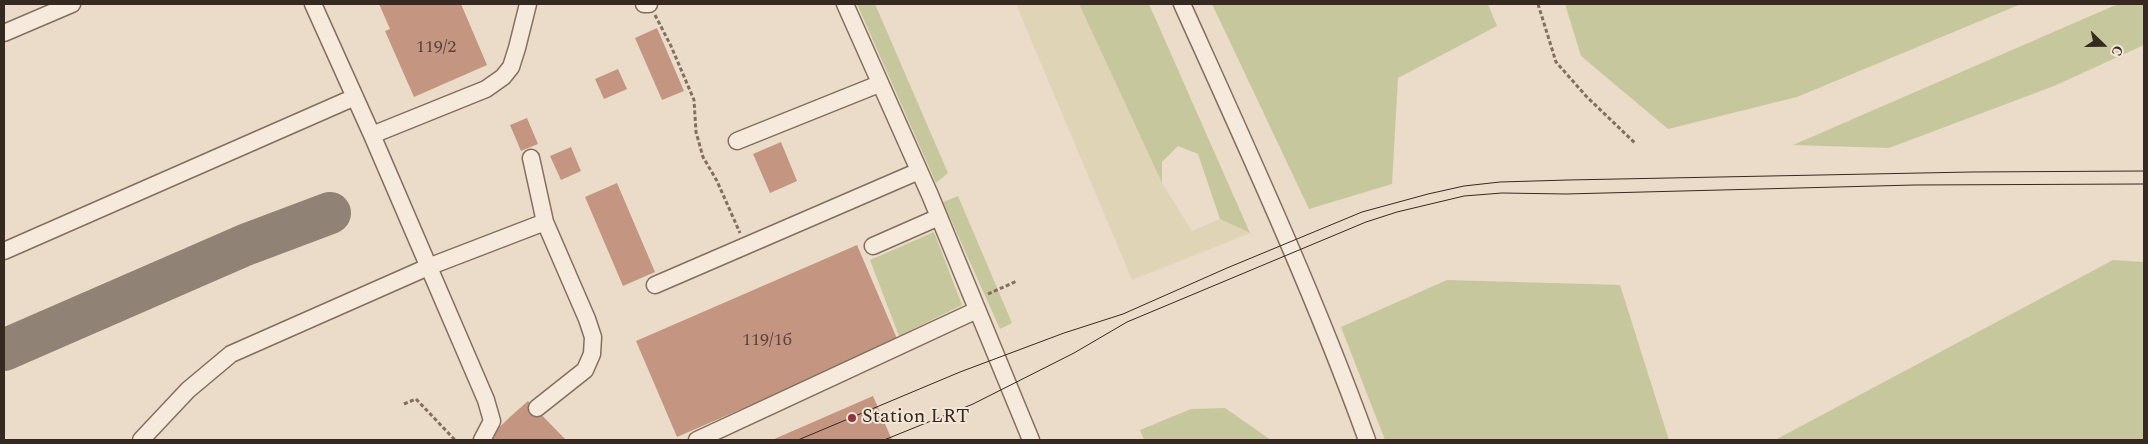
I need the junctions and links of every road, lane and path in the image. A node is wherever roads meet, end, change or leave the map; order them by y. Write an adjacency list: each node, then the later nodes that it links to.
1 (72, 4): 8 (lane)
2 (313, 4): 10 (lane)
3 (528, 4): 11 (lane)
4 (845, 4): 9 (lane)
5 (1182, 4): 32 (lane)
6 (1538, 4): 13 (path)
7 (649, 7): 19 (path)
8 (4, 33)
9 (879, 84): 12 (lane); 15 (lane)
10 (355, 98): 11 (lane); 20 (lane)
11 (372, 135): 21 (lane)
12 (737, 141)
13 (1636, 144)
14 (532, 158): 17 (lane)
15 (919, 171): 16 (lane); 19 (lane)
16 (939, 217): 18 (lane); 24 (lane)
17 (546, 222): 21 (lane); 26 (lane)
18 (872, 246)
19 (747, 247): 23 (lane)
20 (4, 251)
21 (428, 267): 27 (lane); 29 (lane)
22 (1017, 281): 24 (path)
23 (655, 286)
24 (975, 306): 30 (lane); 31 (lane)
25 (404, 404): 28 (path)
26 (537, 408)
27 (141, 440)
28 (455, 440)
29 (482, 440)
30 (697, 440)
31 (1031, 440)
32 (1367, 440)

